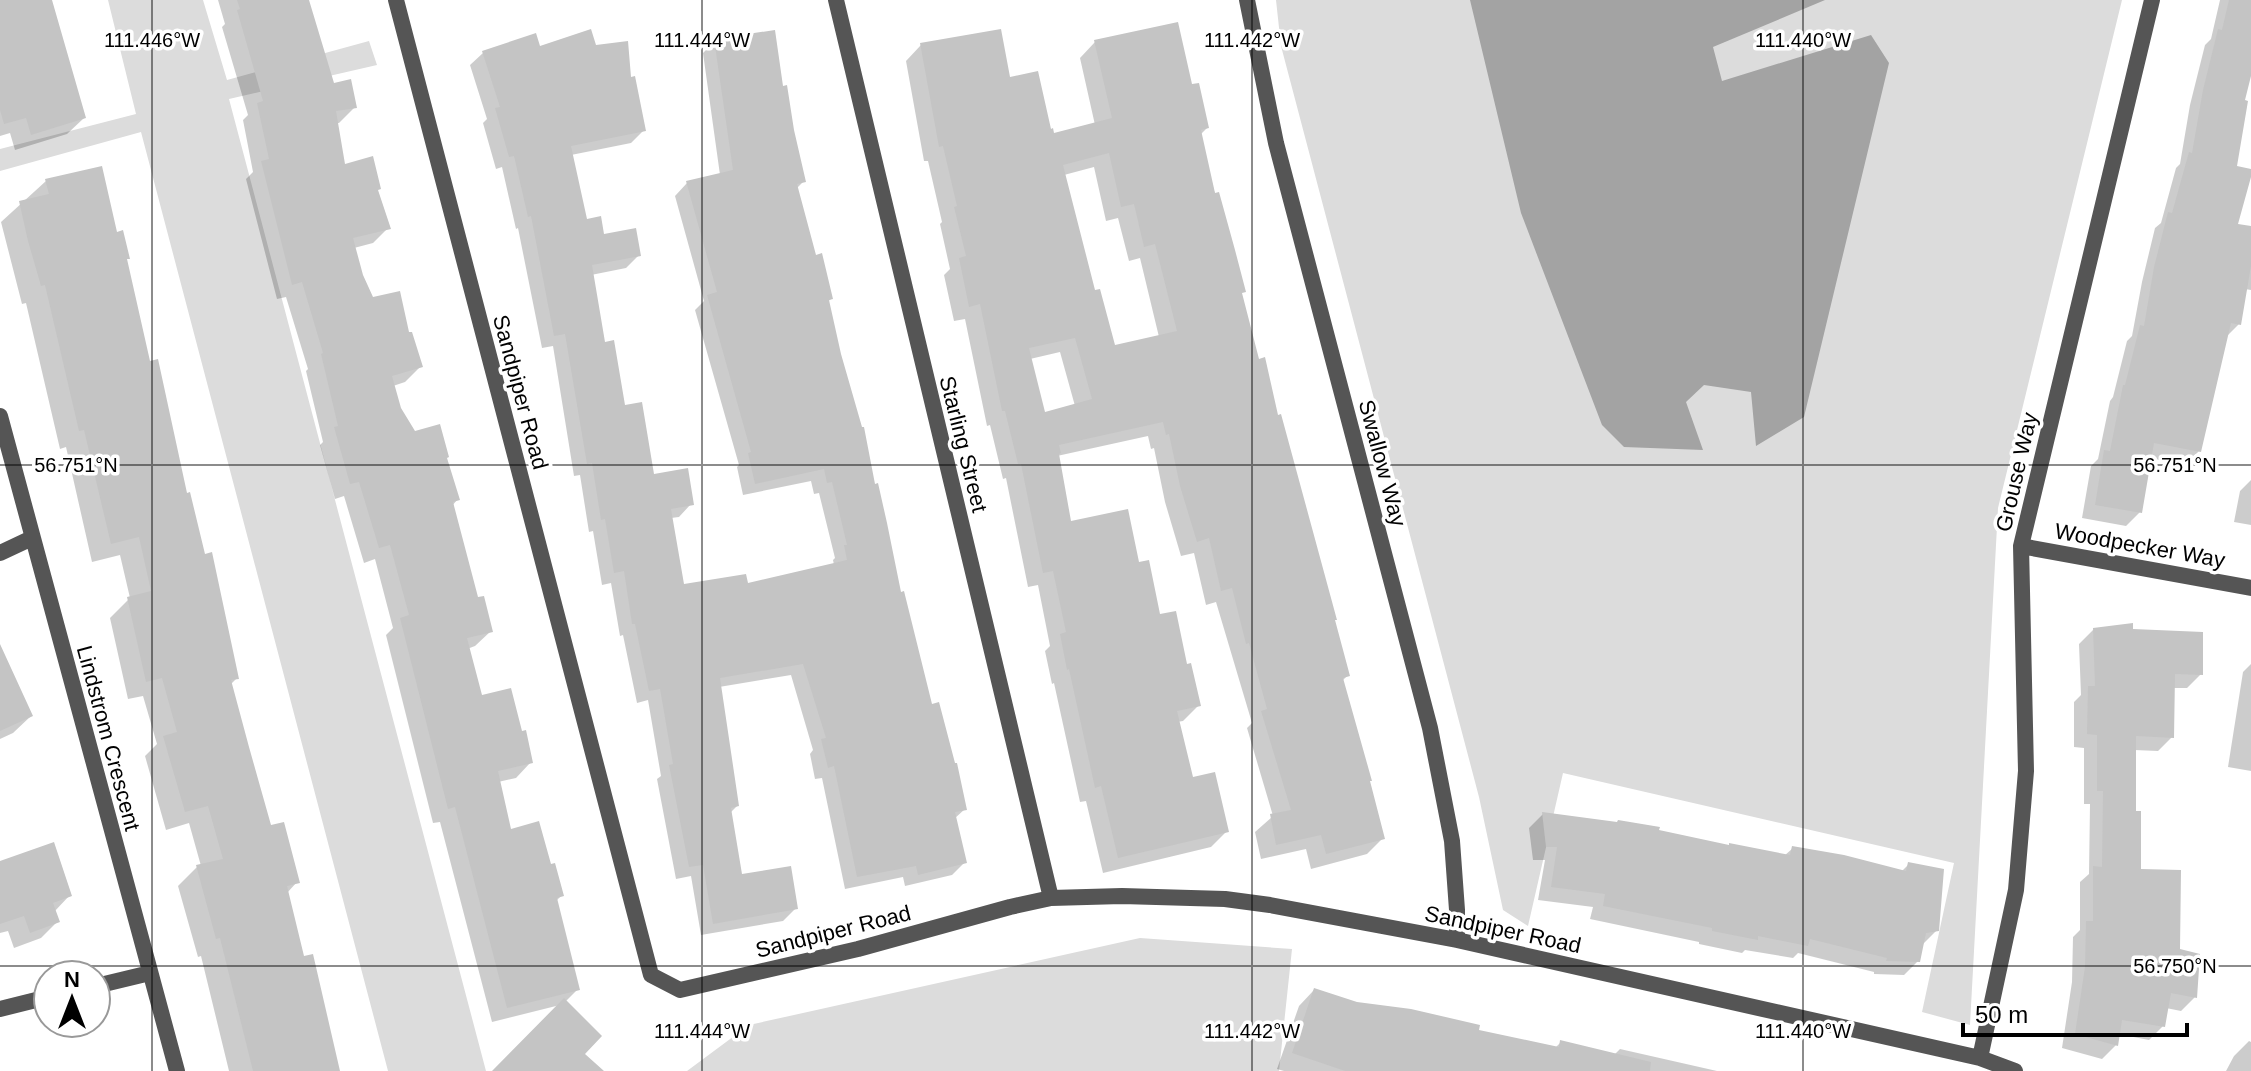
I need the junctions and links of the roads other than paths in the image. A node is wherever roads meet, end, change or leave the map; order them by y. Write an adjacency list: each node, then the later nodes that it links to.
1 (396, 0): 10 (street, Sandpiper Road)
2 (836, 0): 10 (street, Starling Street)
3 (1247, 0): 11 (street, Swallow Way)
4 (2152, 0): 7 (street, Grouse Way)
5 (0, 416): 6 (street, Lindstrom Crescent)
6 (32, 538): 8 (street); 12 (street, Lindstrom Crescent)
7 (2021, 546): 9 (street, Woodpecker Way); 16 (street, Grouse Way)
8 (0, 553)
9 (2251, 588)
10 (1051, 898): 11 (street, Sandpiper Road)
11 (1457, 940): 16 (street, Sandpiper Road)
12 (150, 973): 13 (street); 17 (street, Lindstrom Crescent)
13 (112, 982)
14 (32, 1001): 15 (street)
15 (0, 1009)
16 (1980, 1058): 18 (street, Sandpiper Road)
17 (177, 1071)
18 (2015, 1071)

